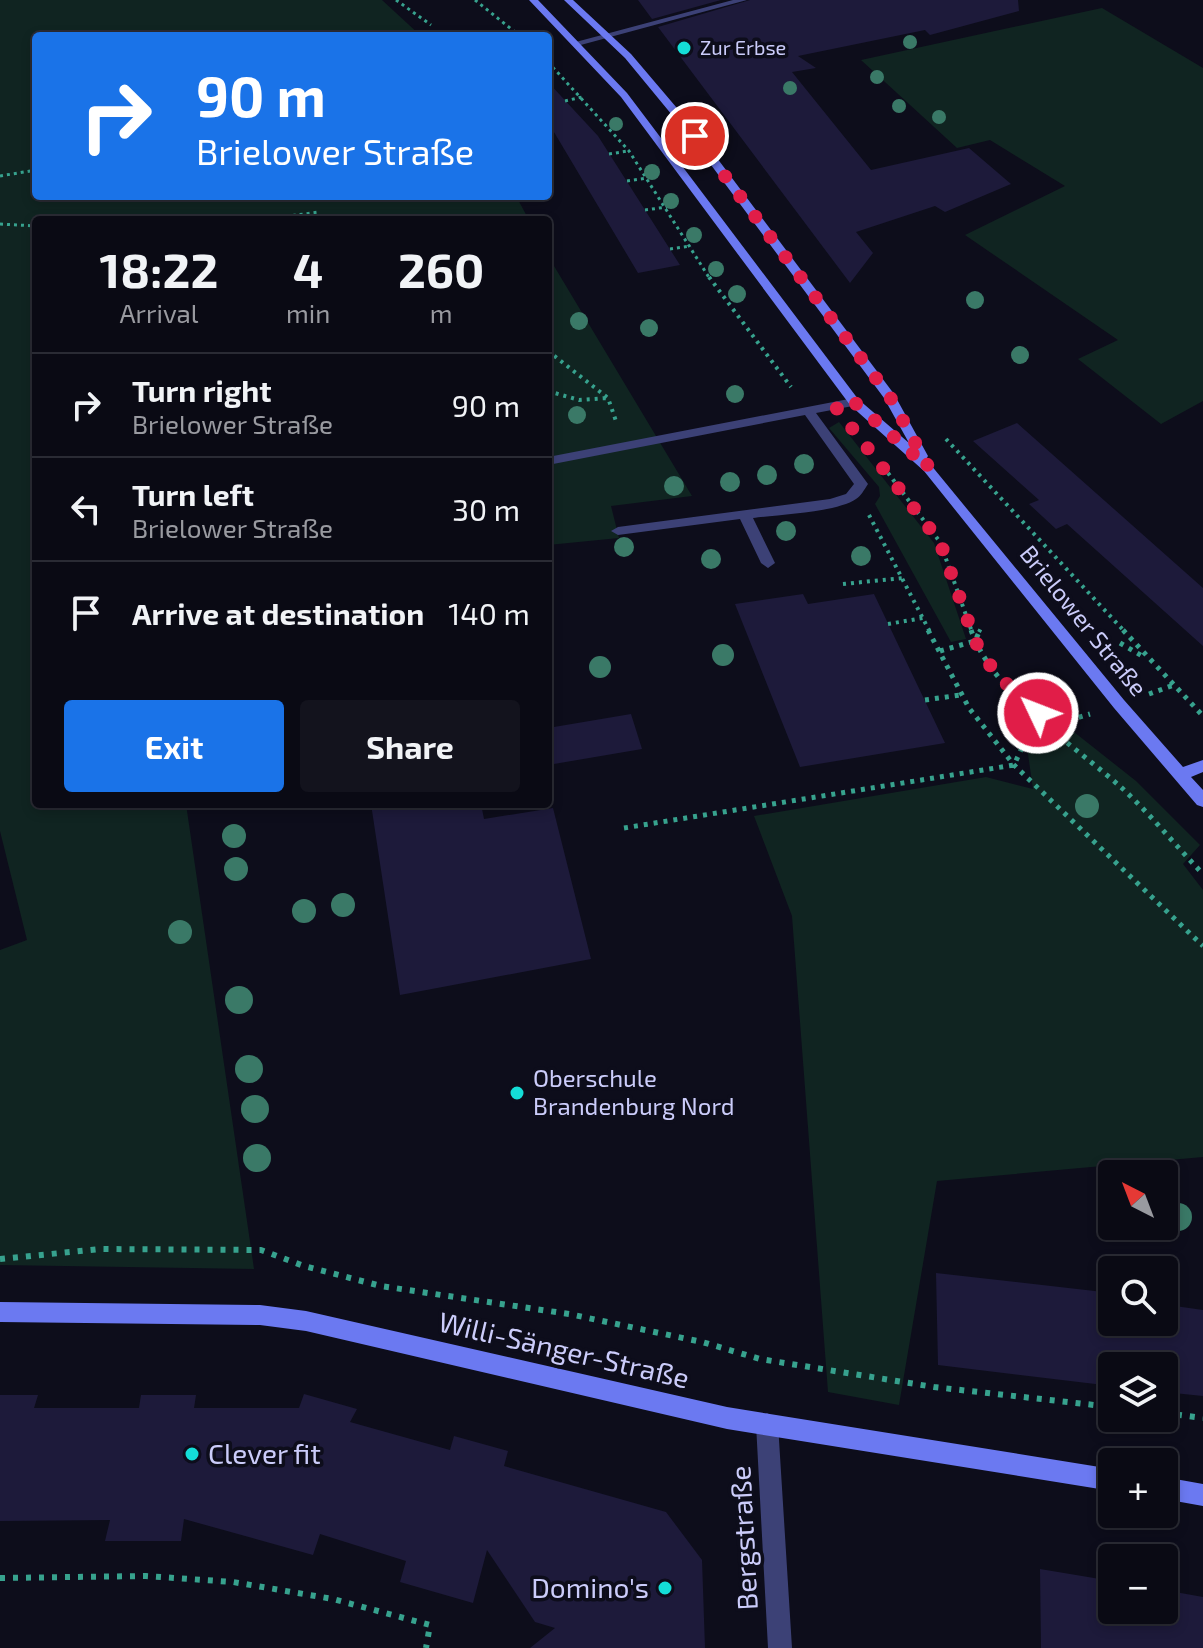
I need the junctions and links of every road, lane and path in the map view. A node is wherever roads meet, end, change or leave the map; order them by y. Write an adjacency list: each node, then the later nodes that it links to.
1 (396, 0): 6 (path)
2 (475, 0): 7 (path)
3 (533, 0): 9 (main road, Brielower Straße)
4 (568, 0): 8 (main road, Brielower Straße)
5 (743, 0): 8 (street)
6 (431, 25)
7 (515, 32)
8 (606, 35): 9 (street); 37 (main road, Brielower Straße)
9 (577, 43): 32 (main road, Brielower Straße)
10 (552, 65): 11 (path)
11 (555, 68): 12 (path); 13 (path)
12 (552, 69)
13 (582, 97): 14 (path); 15 (path)
14 (565, 101)
15 (629, 151): 16 (path); 19 (path)
16 (609, 154)
17 (32, 171): 18 (path)
18 (0, 176)
19 (648, 178): 20 (path); 21 (path)
20 (627, 181)
21 (667, 207): 22 (path); 27 (path)
22 (645, 210)
23 (319, 212): 24 (path)
24 (288, 216)
25 (0, 224): 26 (path)
26 (32, 226)
27 (691, 246): 28 (path); 33 (path)
28 (670, 249)
29 (552, 354): 31 (path)
30 (552, 392): 31 (path)
31 (608, 398): 34 (path)
32 (854, 402): 33 (street); 37 (main road, Brielower Straße)
33 (808, 411): 34 (street); 38 (street)
34 (625, 448): 35 (street)
35 (552, 460)
36 (881, 464): 49 (path)
37 (929, 468): 59 (main road, Brielower Straße)
38 (857, 493): 39 (street); 44 (path)
39 (745, 515): 41 (street); 43 (street)
40 (1019, 518): 42 (path)
41 (618, 531)
42 (1024, 531)
43 (768, 563)
44 (903, 578): 45 (path); 46 (path)
45 (843, 584)
46 (923, 618): 47 (path); 51 (path)
47 (888, 624)
48 (982, 626): 49 (path)
49 (975, 641): 51 (path); 56 (path)
50 (1120, 643): 52 (path)
51 (940, 651): 53 (path)
52 (1152, 662)
53 (960, 695): 55 (path); 57 (path)
54 (1035, 695): 56 (path)
55 (925, 700)
56 (1038, 713): 57 (path); 62 (path)
57 (1014, 765): 61 (path); 63 (path)
58 (1203, 766): 59 (main road)
59 (1181, 774): 60 (main road, Brielower Straße)
60 (1203, 801)
61 (624, 828)
62 (1203, 874)
63 (1203, 946)
64 (0, 1259): 66 (path)
65 (0, 1312): 69 (main road, Willi-Sänger-Straße)
66 (1098, 1405)
67 (1178, 1415): 68 (path)
68 (1203, 1418)
69 (767, 1424): 70 (main road, Willi-Sänger-Straße); 75 (street, Bergstraße)
70 (1098, 1478)
71 (1178, 1491): 72 (main road)
72 (1203, 1495)
73 (0, 1578): 74 (path)
74 (426, 1648)
75 (780, 1648)

